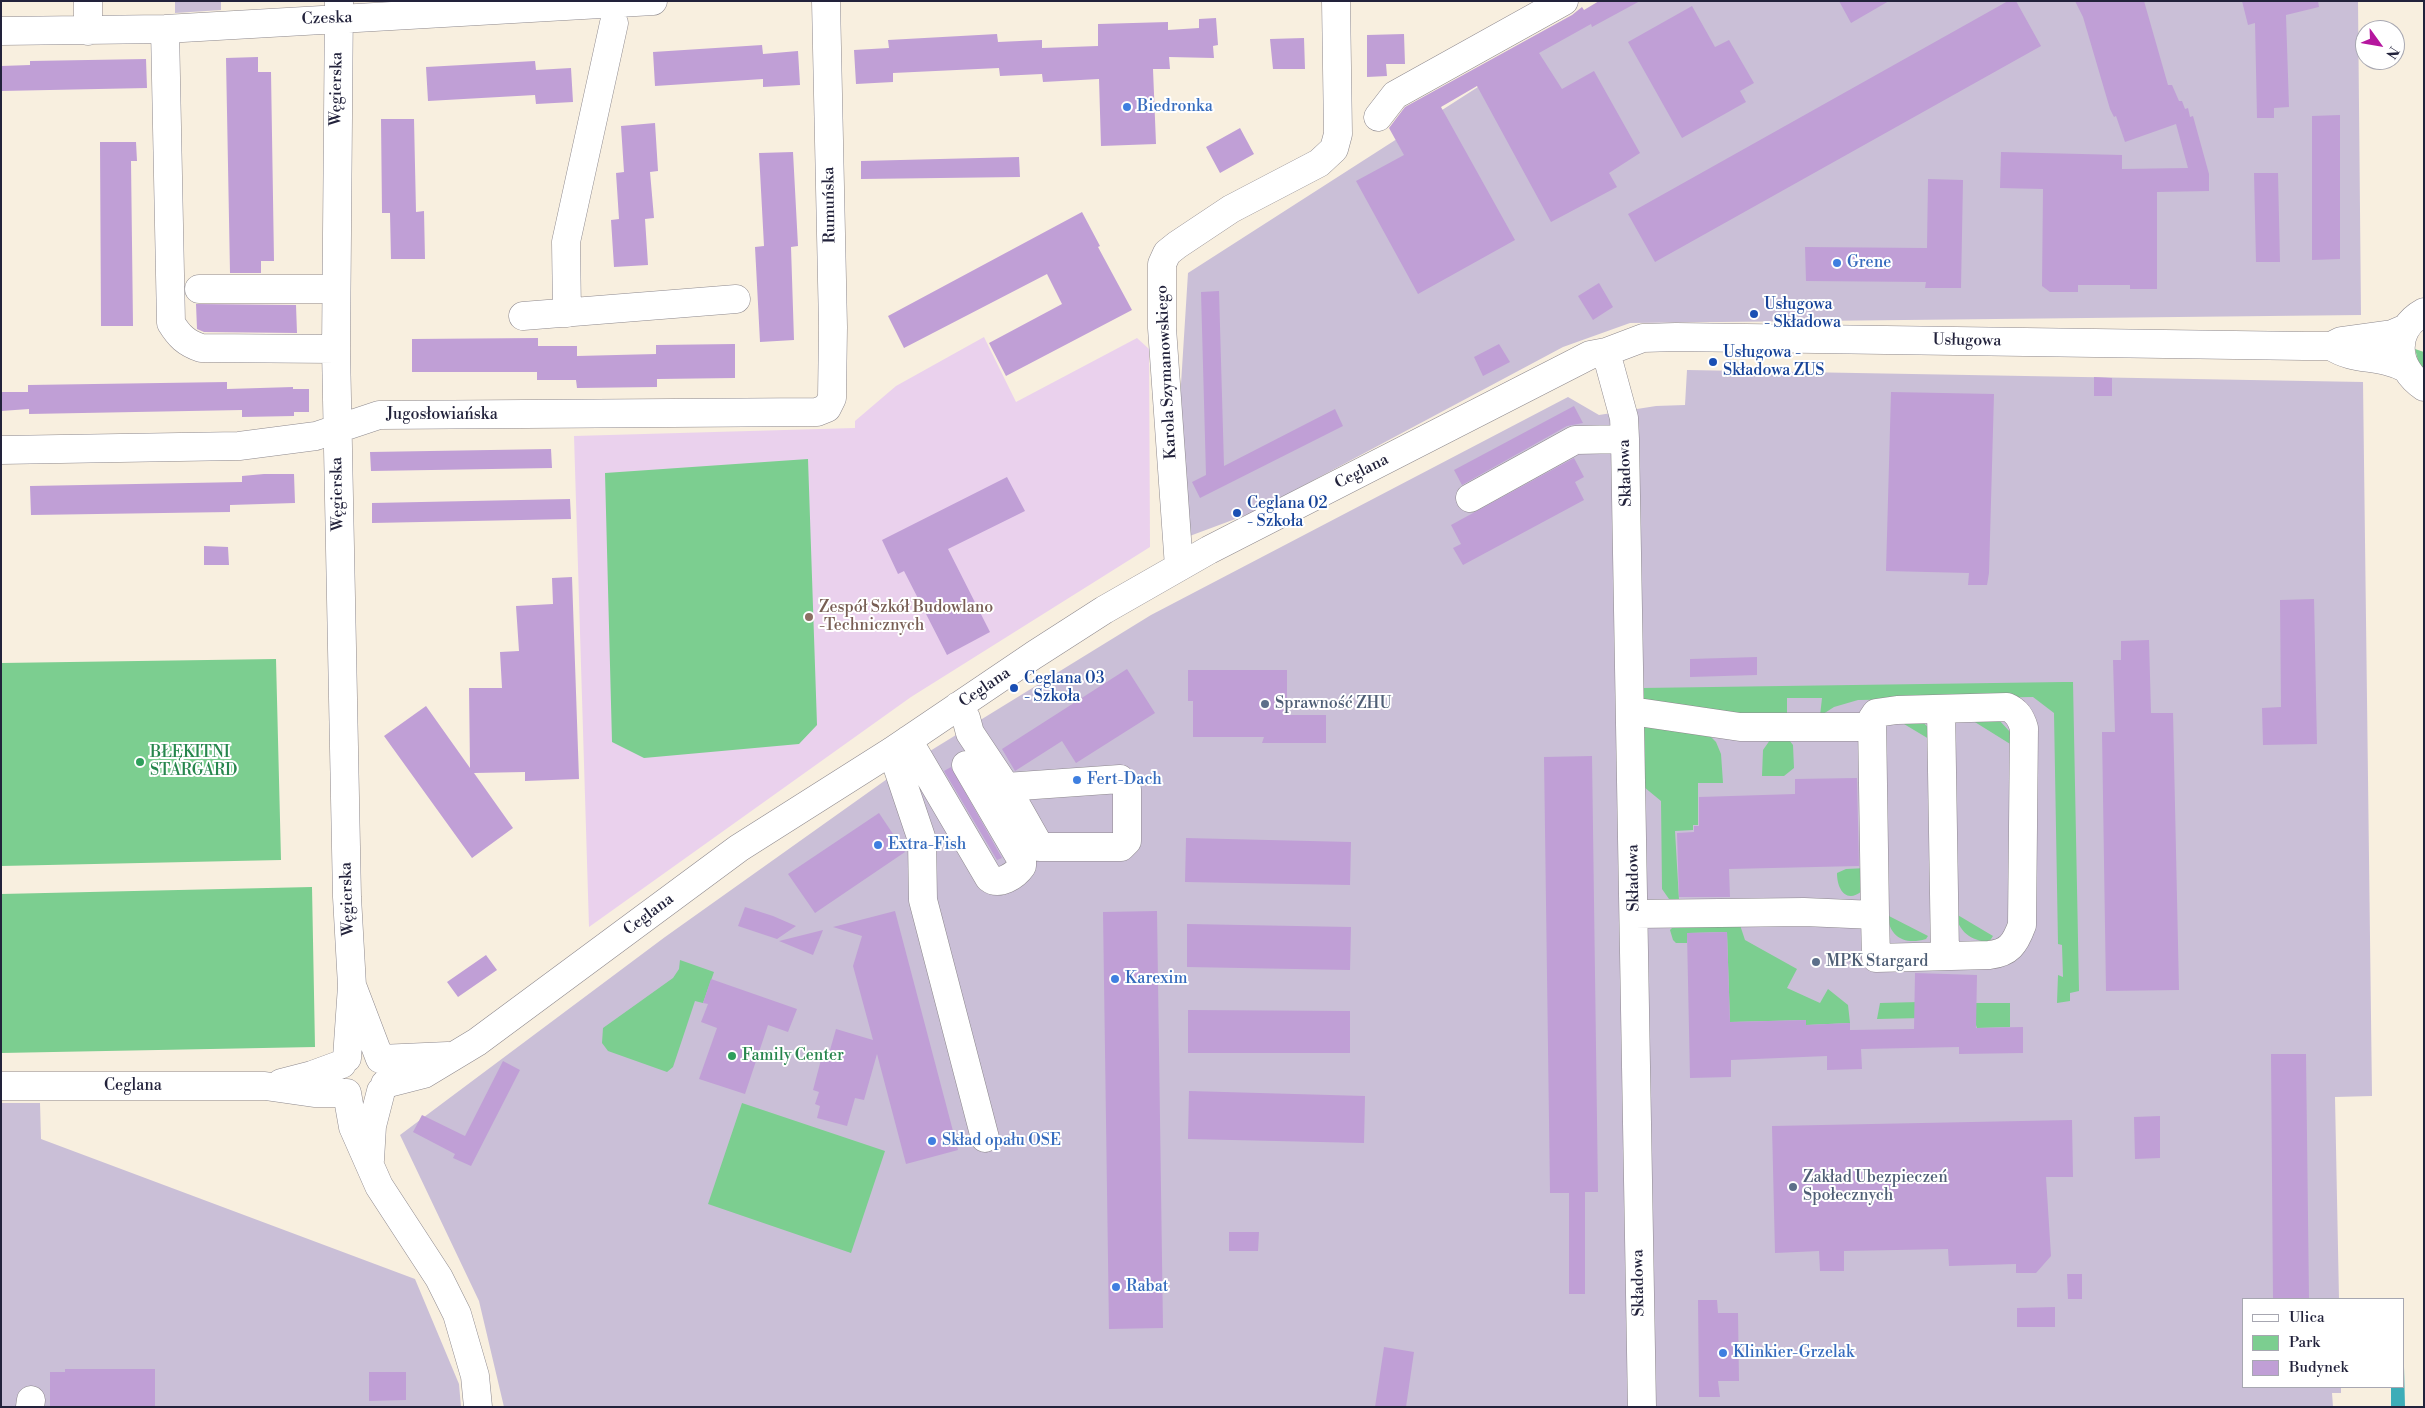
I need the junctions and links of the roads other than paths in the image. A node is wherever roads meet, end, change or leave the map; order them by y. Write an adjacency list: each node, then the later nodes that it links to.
1 (88, 1): 10 (street)
2 (654, 1): 6 (street, Czeska)
3 (826, 1): 24 (street, Rumuńska)
4 (1336, 1): 29 (street, Karola Szymanowskiego)
5 (1564, 1): 7 (street)
6 (338, 10): 9 (street, Czeska); 14 (street, Węgierska)
7 (1532, 10): 12 (street)
8 (614, 24): 16 (street)
9 (165, 29): 10 (street, Czeska); 20 (street)
10 (88, 30): 11 (street, Czeska)
11 (1, 32)
12 (1378, 117)
13 (199, 289): 14 (street)
14 (336, 289): 20 (street, Węgierska)
15 (736, 299): 16 (street)
16 (567, 312): 18 (street)
17 (2419, 315): 19 (street, Usługowa); 22 (street)
18 (523, 316)
19 (2332, 346): 21 (street, Usługowa); 22 (street, Usługowa)
20 (336, 349): 25 (street, Węgierska)
21 (1606, 352): 26 (street, Składowa); 29 (street, Ceglana)
22 (2404, 368): 23 (street)
23 (2424, 388)
24 (827, 408): 25 (street, Jugosłowiańska)
25 (337, 429): 27 (street, Jugosłowiańska); 40 (street, Węgierska)
26 (1625, 439): 28 (street); 32 (street, Składowa)
27 (1, 450)
28 (1470, 498)
29 (1179, 567): 30 (street, Ceglana)
30 (958, 706): 34 (street, Ceglana); 36 (street)
31 (1941, 709): 33 (street); 39 (street); 39 (street)
32 (1631, 711): 33 (street); 37 (street, Składowa)
33 (1872, 727): 38 (street)
34 (900, 745): 35 (street); 42 (street, Ceglana); 46 (street)
35 (966, 765)
36 (1006, 787)
37 (1635, 914): 38 (street); 49 (street, Składowa)
38 (1875, 915): 39 (street)
39 (1945, 955)
40 (352, 986): 41 (street, Węgierska); 42 (street, Węgierska)
41 (345, 1061): 42 (street); 44 (street, Ceglana); 45 (street)
42 (382, 1078): 45 (street); 47 (street)
43 (1, 1086): 44 (street, Ceglana)
44 (265, 1086): 45 (street, Ceglana)
45 (347, 1093): 47 (street)
46 (985, 1138)
47 (370, 1164): 48 (street)
48 (478, 1407)
49 (1642, 1407)

